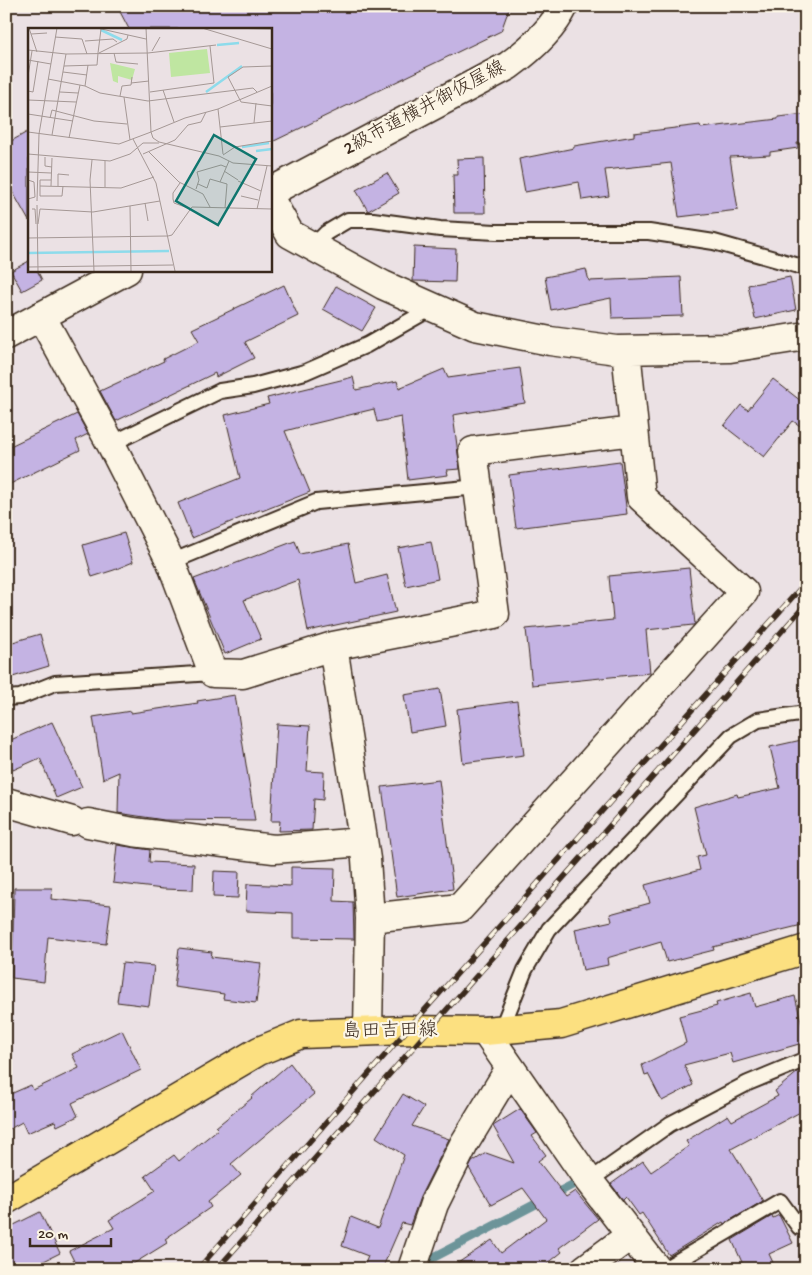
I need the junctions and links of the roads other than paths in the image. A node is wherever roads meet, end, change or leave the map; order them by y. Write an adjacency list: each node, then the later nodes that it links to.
1 (564, 6): 2 (street, 2級市道横井御仮屋線)
2 (271, 191)
3 (271, 201): 4 (street)
4 (313, 246): 5 (lane); 7 (street)
5 (806, 268)
6 (125, 271): 8 (street)
7 (432, 308): 11 (street); 13 (lane)
8 (41, 316): 9 (street); 13 (street)
9 (6, 335)
10 (806, 336): 11 (street)
11 (626, 350): 12 (street)
12 (634, 431): 14 (street); 22 (street)
13 (111, 444): 15 (street)
14 (478, 487): 15 (lane); 16 (street)
15 (171, 562): 17 (street)
16 (333, 646): 17 (street); 21 (street)
17 (213, 673): 18 (lane)
18 (6, 698)
19 (806, 713): 24 (lane)
20 (6, 802): 21 (street)
21 (363, 842): 22 (street)
22 (370, 918): 25 (street)
23 (806, 949): 24 (main road, 島田吉田線)
24 (493, 1030): 25 (main road, 島田吉田線); 27 (street)
25 (368, 1031): 29 (main road, 島田吉田線)
26 (806, 1060): 28 (lane)
27 (510, 1068): 28 (street); 32 (street)
28 (589, 1180): 31 (street)
29 (6, 1200)
30 (806, 1225): 35 (lane)
31 (631, 1235): 33 (street); 34 (street)
32 (412, 1269)
33 (585, 1269)
34 (658, 1269)
35 (664, 1269)

